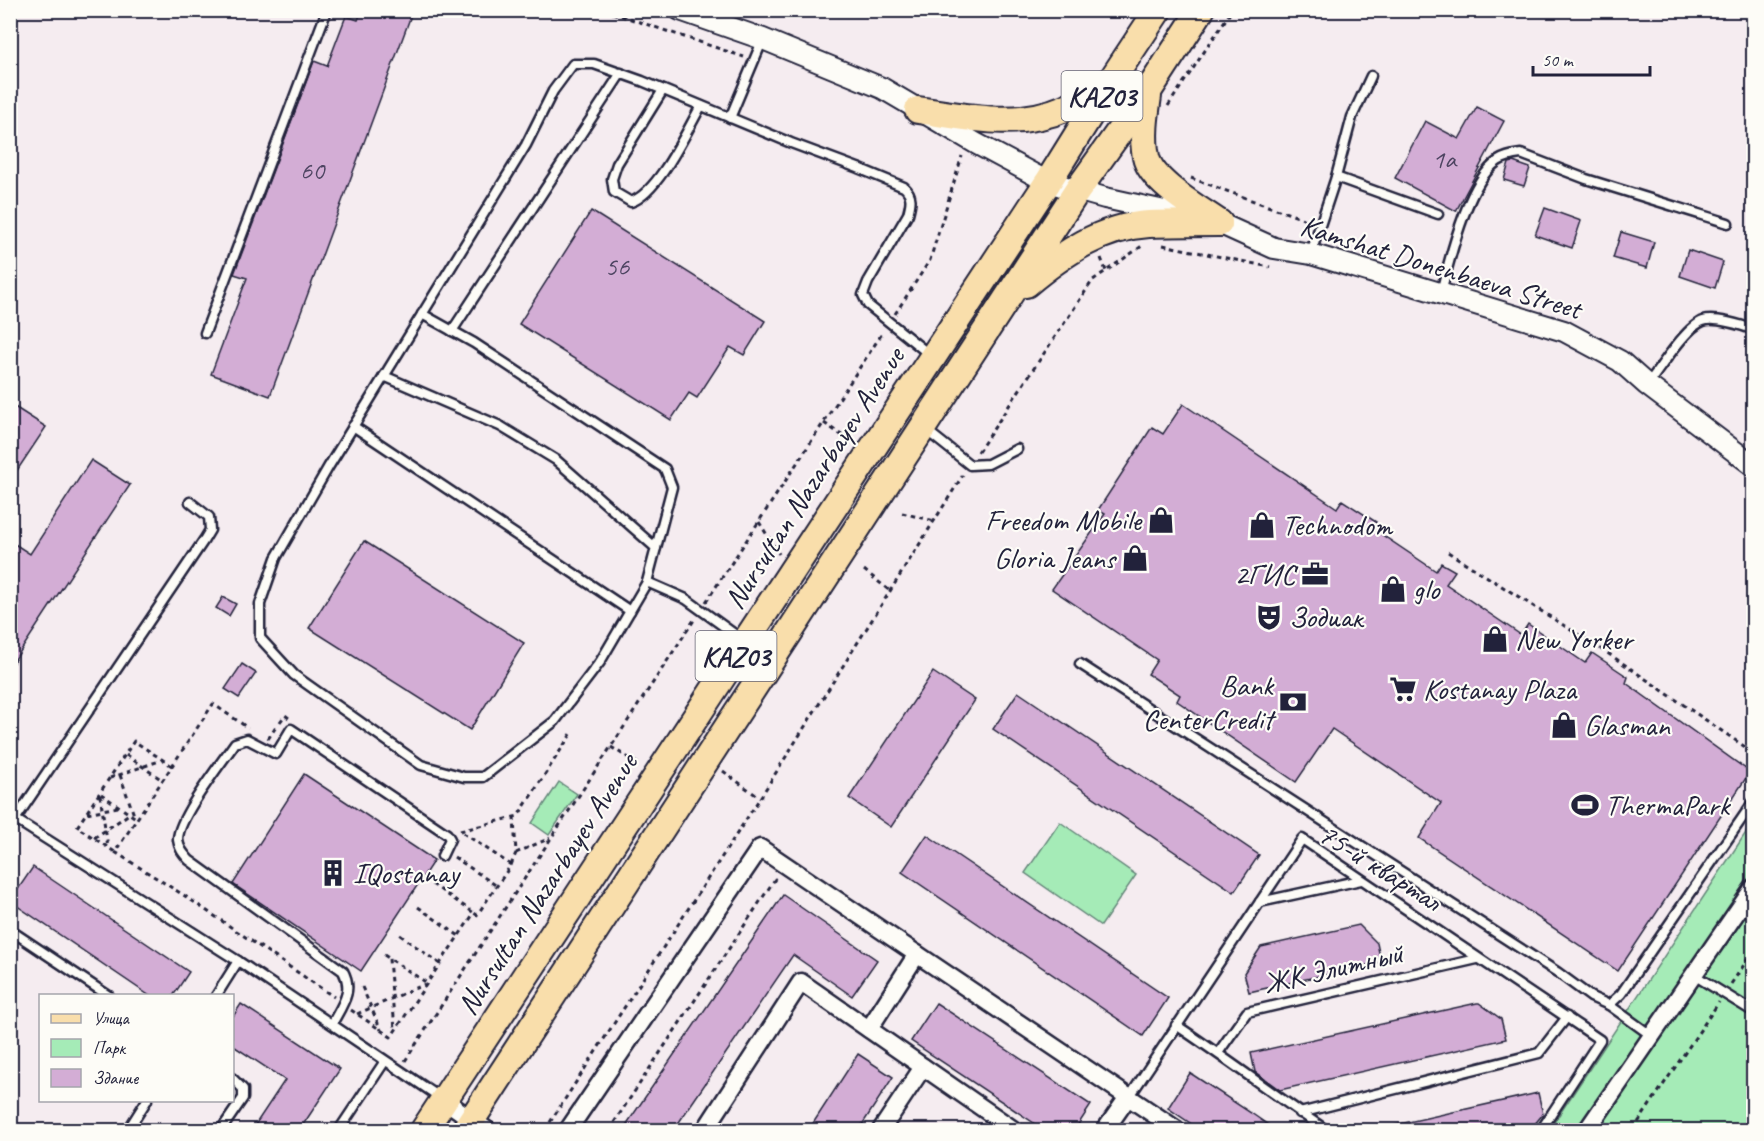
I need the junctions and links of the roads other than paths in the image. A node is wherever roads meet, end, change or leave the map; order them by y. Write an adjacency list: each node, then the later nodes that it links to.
1 (327, 10): 26 (lane)
2 (680, 10): 5 (street, Kamshat Donenbaeva Street)
3 (1158, 10): 8 (main road, Nursultan Nazarbayev Avenue / KАZ03)
4 (1201, 10): 10 (main road, KАZ03)
5 (763, 39): 12 (street, Kamshat Donenbaeva Street); 13 (lane)
6 (621, 74): 9 (lane); 23 (lane); 25 (lane)
7 (1371, 76): 14 (lane)
8 (1109, 84): 12 (main road); 15 (main road, Nursultan Nazarbayev Avenue / KАZ03)
9 (663, 90): 11 (lane); 11 (lane)
10 (1149, 90): 16 (main road, KАZ03); 18 (main road)
11 (701, 106): 13 (lane)
12 (918, 110): 15 (street, Kamshat Donenbaeva Street)
13 (730, 118): 27 (lane)
14 (1336, 177): 17 (lane); 20 (lane)
15 (1048, 182): 16 (street, Kamshat Donenbaeva Street); 27 (main road, Nursultan Nazarbayev Avenue / KАZ03)
16 (1077, 191): 18 (street, Kamshat Donenbaeva Street); 22 (main road, KАZ03)
17 (1438, 214)
18 (1219, 223): 20 (street, Kamshat Donenbaeva Street); 22 (main road)
19 (1728, 223): 21 (lane)
20 (1311, 254): 21 (street, Kamshat Donenbaeva Street)
21 (1441, 292): 29 (street, Kamshat Donenbaeva Street)
22 (1008, 298): 31 (main road, KАZ03)
23 (422, 314): 25 (lane); 28 (lane)
24 (1754, 330): 29 (lane)
25 (452, 331): 35 (lane)
26 (205, 333)
27 (933, 357): 38 (main road, Nursultan Nazarbayev Avenue / KАZ03)
28 (384, 376): 30 (lane); 35 (lane)
29 (1647, 386): 33 (street, Kamshat Donenbaeva Street)
30 (353, 426): 37 (lane); 37 (lane)
31 (923, 428): 32 (lane); 69 (main road, KАZ03)
32 (1017, 449)
33 (1754, 466)
34 (190, 502): 41 (lane)
35 (656, 548): 36 (lane)
36 (647, 582): 37 (lane); 38 (lane)
37 (630, 611)
38 (746, 643): 65 (main road, Nursultan Nazarbayev Avenue / KАZ03)
39 (1080, 664): 53 (lane)
40 (1754, 801): 53 (lane)
41 (12, 820): 49 (lane)
42 (447, 855): 56 (lane)
43 (1361, 879): 45 (lane); 45 (lane, 75-й квартал); 48 (lane, 75-й квартал)
44 (1754, 886): 50 (street)
45 (1260, 902): 57 (lane, 75-й квартал)
46 (10, 930): 51 (lane)
47 (917, 954): 58 (street); 64 (street); 76 (street)
48 (1477, 959): 55 (lane, 75-й квартал); 60 (lane, ЖК Элитный)
49 (238, 962): 52 (lane); 56 (lane)
50 (1694, 975): 54 (lane); 59 (street)
51 (106, 994)
52 (217, 994)
53 (1609, 1005): 59 (lane)
54 (1754, 1012)
55 (1567, 1017): 67 (lane); 82 (lane, 75-й квартал)
56 (333, 1024): 61 (lane)
57 (1176, 1025): 60 (lane); 64 (lane, 75-й квартал)
58 (869, 1029): 62 (street); 77 (street)
59 (1652, 1036): 83 (street)
60 (1218, 1053): 67 (lane)
61 (384, 1061): 65 (lane); 74 (lane)
62 (923, 1067): 70 (street); 78 (street)
63 (234, 1080): 73 (lane)
64 (1128, 1097): 79 (street); 80 (street)
65 (444, 1100): 69 (street); 75 (main road, Nursultan Nazarbayev Avenue / KАZ03)
66 (146, 1102): 72 (lane)
67 (1300, 1113): 81 (lane)
68 (10, 1126): 71 (lane)
69 (475, 1127)
70 (1006, 1128)
71 (18, 1131)
72 (128, 1131)
73 (221, 1131)
74 (339, 1131)
75 (424, 1131)
76 (568, 1131)
77 (711, 1131)
78 (881, 1131)
79 (1105, 1131)
80 (1177, 1131)
81 (1326, 1131)
82 (1540, 1131)
83 (1587, 1131)

